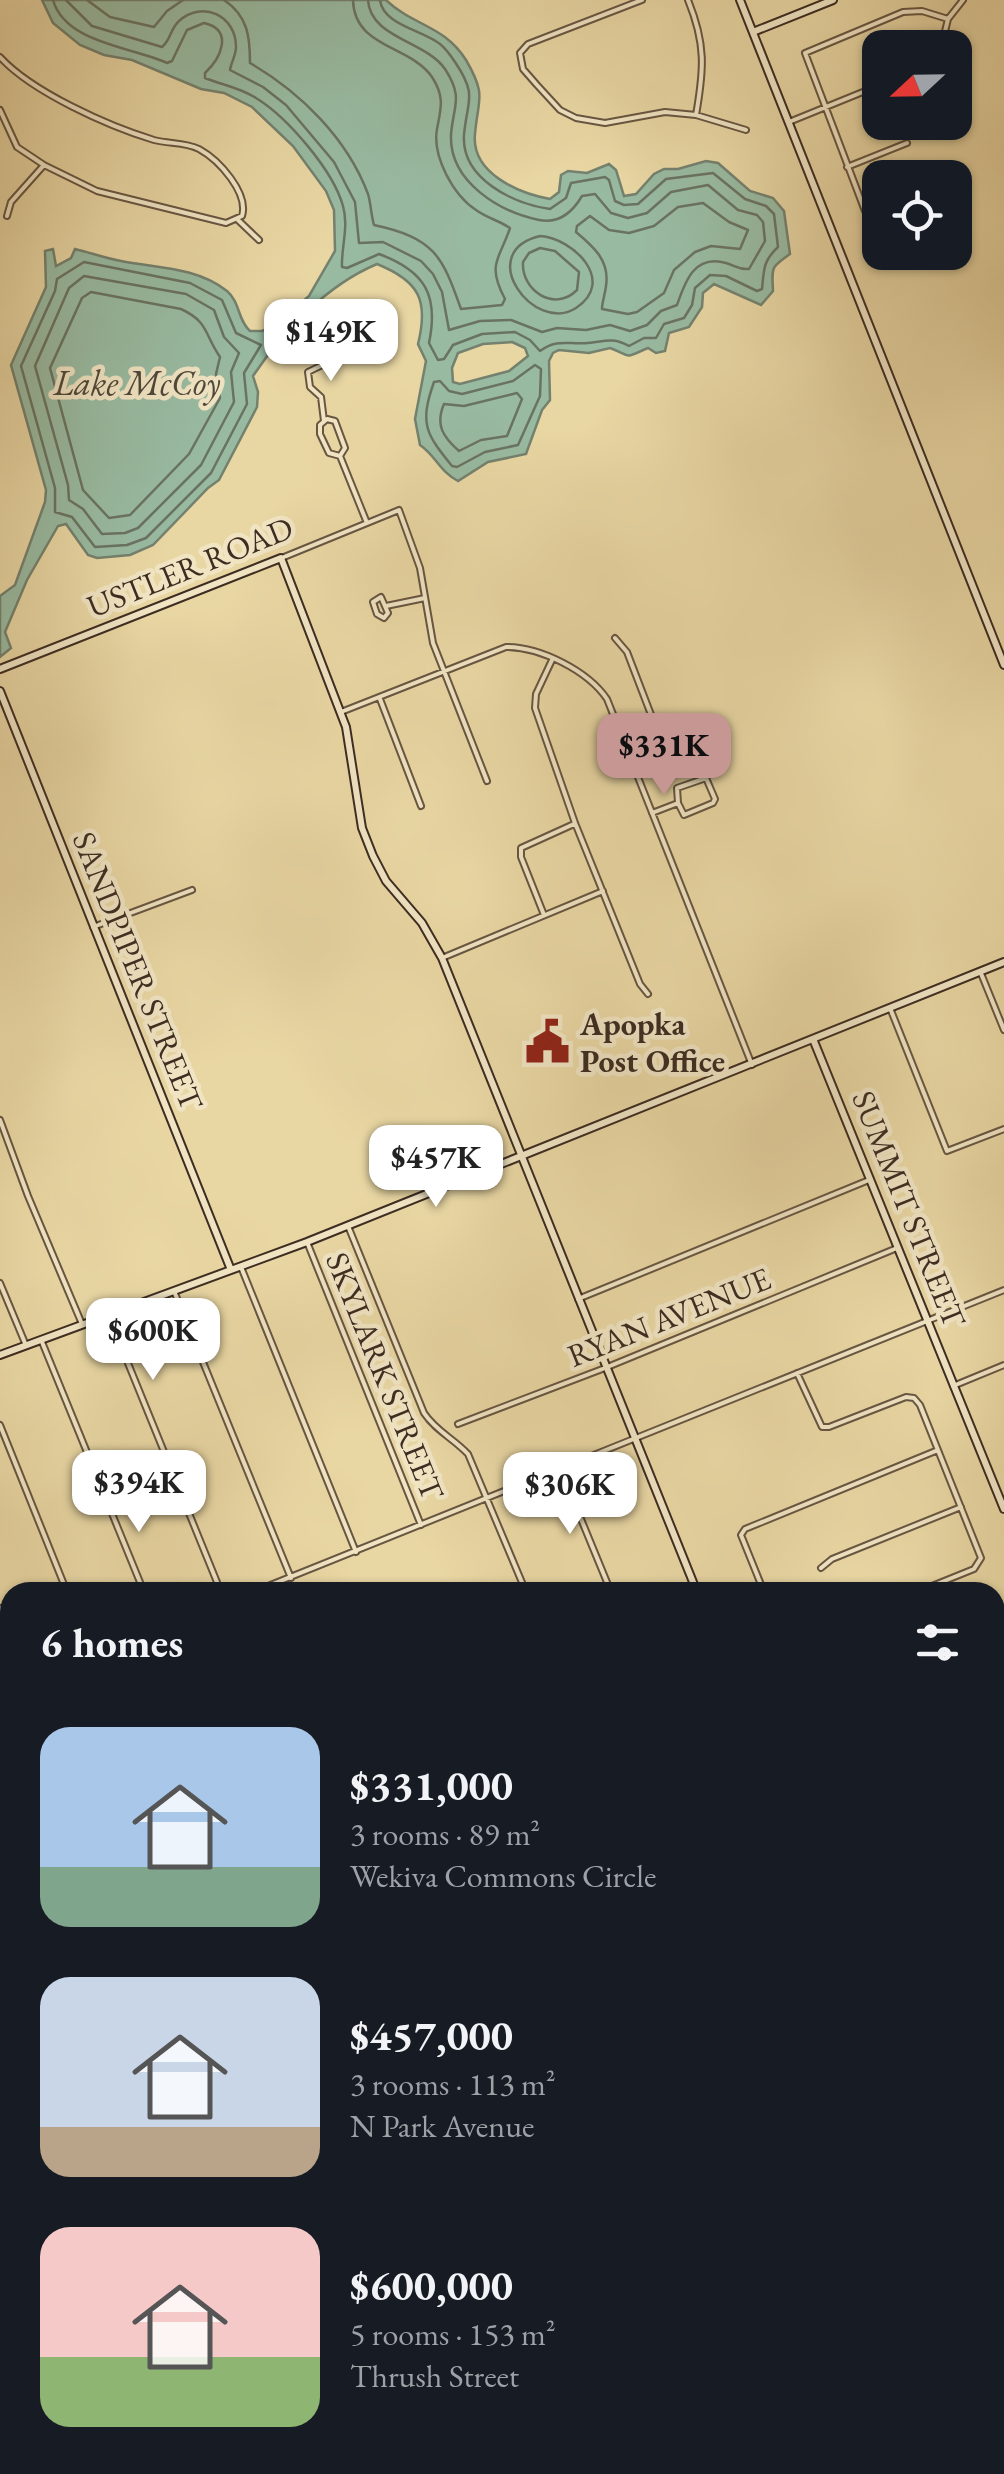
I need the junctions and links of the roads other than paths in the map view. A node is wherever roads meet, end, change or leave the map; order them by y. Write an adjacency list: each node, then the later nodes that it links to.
1 (642, 0): 13 (street)
2 (688, 0): 13 (street)
3 (740, 0): 8 (street)
4 (832, 0): 8 (street)
5 (963, 0): 6 (street)
6 (948, 19): 7 (street); 11 (street)
7 (945, 30)
8 (753, 32): 14 (street)
9 (0, 57): 21 (street)
10 (862, 92): 11 (street)
11 (824, 108): 14 (street); 18 (street)
12 (0, 110): 17 (street)
13 (696, 115): 15 (street)
14 (789, 122): 32 (street)
15 (746, 130)
16 (906, 143): 18 (street)
17 (44, 165): 20 (street); 21 (street)
18 (847, 167): 19 (street)
19 (862, 204)
20 (6, 216)
21 (238, 220): 22 (street)
22 (259, 240)
23 (347, 353): 24 (street)
24 (324, 420): 25 (street); 25 (street)
25 (340, 456): 26 (street)
26 (367, 523): 27 (street, USTLER ROAD); 28 (street, USTLER ROAD)
27 (280, 558): 33 (street, USTLER ROAD); 37 (street)
28 (424, 598): 29 (street); 34 (street)
29 (386, 606)
30 (614, 638): 38 (street)
31 (552, 660): 34 (street); 38 (street); 43 (street)
32 (1004, 666)
33 (0, 669)
34 (443, 672): 36 (street); 39 (street)
35 (0, 691): 47 (street, SANDPIPER STREET)
36 (379, 697): 37 (street); 41 (street)
37 (341, 712): 48 (street)
38 (636, 772): 42 (street)
39 (487, 780)
40 (678, 803): 40 (street); 42 (street)
41 (422, 806)
42 (652, 813): 55 (street)
43 (576, 823): 45 (street); 46 (street)
44 (192, 890): 47 (street)
45 (603, 891): 46 (street); 51 (street)
46 (544, 915): 48 (street)
47 (92, 927): 64 (street, SANDPIPER STREET)
48 (442, 958): 58 (street)
49 (1004, 962): 50 (street)
50 (980, 971): 52 (street); 53 (street)
51 (648, 994)
52 (890, 1008): 54 (street); 57 (street)
53 (1004, 1030)
54 (813, 1040): 55 (street); 59 (street, SUMMIT STREET)
55 (752, 1064): 58 (street)
56 (0, 1120): 71 (street)
57 (1004, 1129)
58 (520, 1158): 60 (street); 68 (street)
59 (870, 1180): 62 (street, SUMMIT STREET); 68 (street)
60 (348, 1226): 61 (street); 84 (street)
61 (307, 1242): 63 (street); 87 (street, SKYLARK STREET)
62 (897, 1248): 70 (street, SUMMIT STREET); 76 (street, RYAN AVENUE)
63 (241, 1266): 64 (street); 88 (street)
64 (231, 1270): 67 (street)
65 (0, 1283): 73 (street)
66 (1004, 1290): 70 (street)
67 (174, 1291): 69 (street); 90 (street)
68 (578, 1299): 76 (street)
69 (108, 1314): 71 (street); 93 (street)
70 (927, 1320): 77 (street); 78 (street, SUMMIT STREET)
71 (82, 1324): 72 (street)
72 (41, 1339): 73 (street); 92 (street)
73 (25, 1345): 74 (street)
74 (0, 1354)
75 (1004, 1365): 78 (street)
76 (605, 1368): 79 (street, RYAN AVENUE); 81 (street)
77 (798, 1373): 81 (street); 82 (street)
78 (954, 1386): 85 (street, SUMMIT STREET)
79 (458, 1424)
80 (0, 1425): 91 (street)
81 (635, 1440): 83 (street); 97 (street)
82 (938, 1450): 86 (street); 98 (street)
83 (560, 1468): 84 (street); 96 (street)
84 (487, 1497): 87 (street); 95 (street)
85 (1003, 1506)
86 (961, 1507): 89 (street); 99 (street)
87 (422, 1526): 88 (street)
88 (356, 1552): 90 (street)
89 (821, 1568)
90 (291, 1578): 94 (street)
91 (63, 1582)
92 (140, 1582)
93 (217, 1582)
94 (280, 1582)
95 (522, 1582)
96 (607, 1582)
97 (693, 1582)
98 (760, 1582)
99 (942, 1582)

